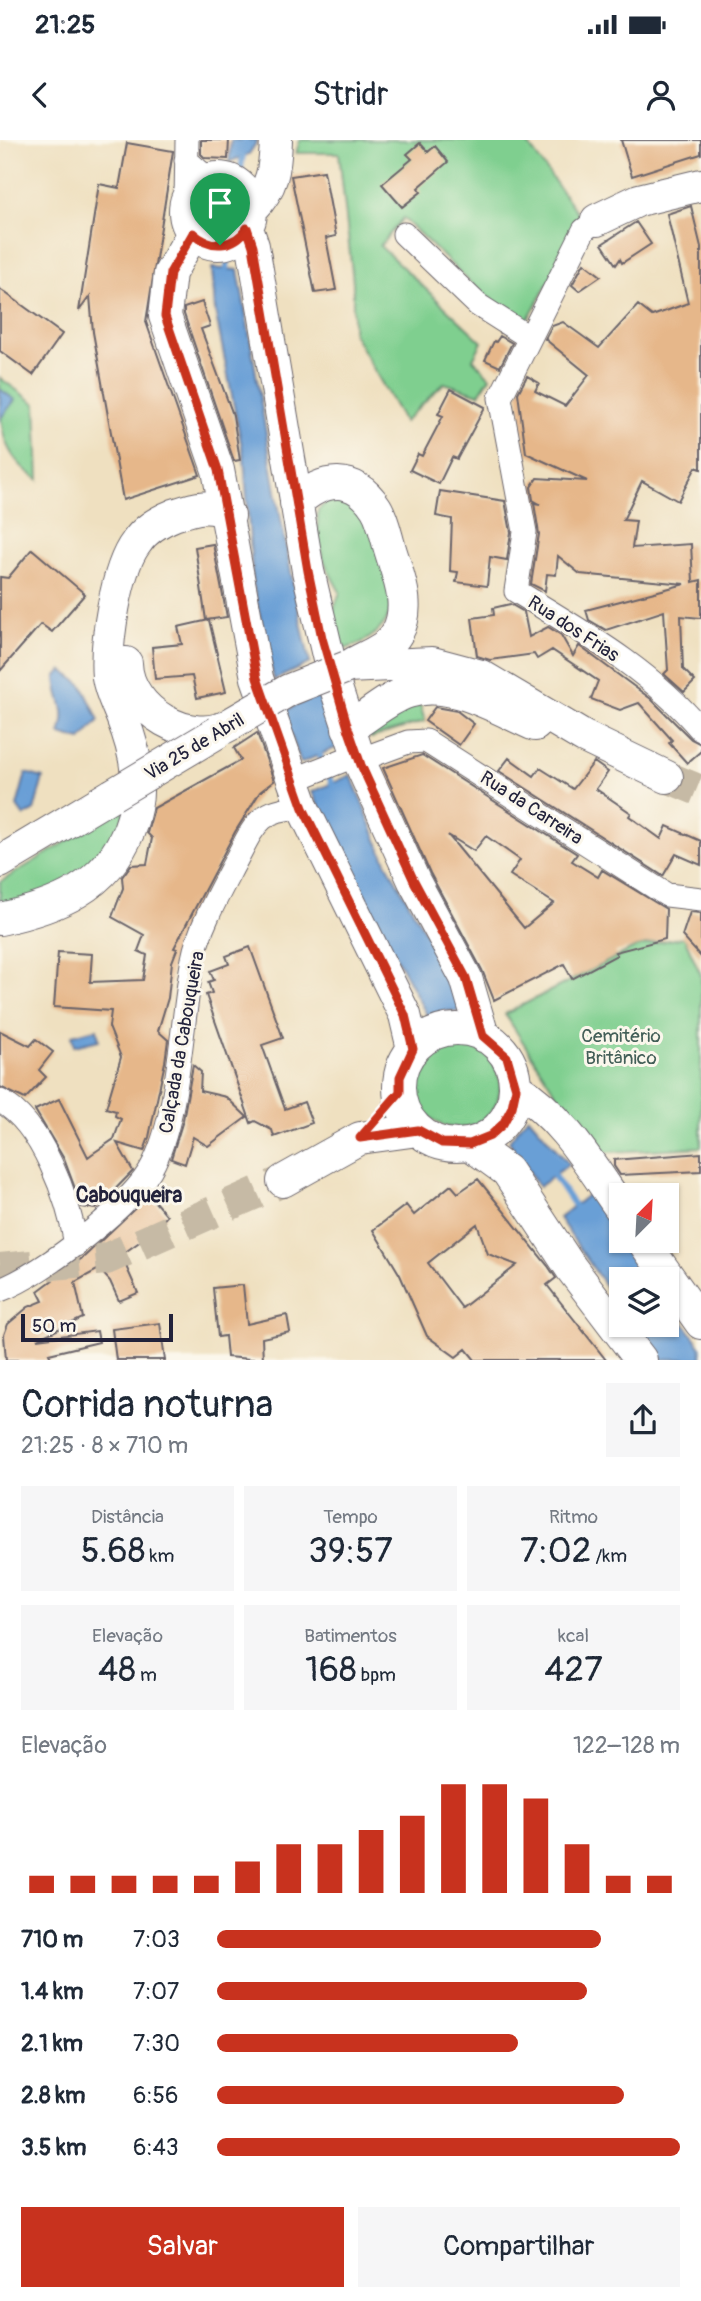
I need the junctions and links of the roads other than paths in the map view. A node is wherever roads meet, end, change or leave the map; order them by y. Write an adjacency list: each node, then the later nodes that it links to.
1 (273, 140): 2 (main road)
2 (226, 182): 6 (main road); 6 (main road); 8 (main road)
3 (701, 185): 4 (main road, Rua dos Frias)
4 (597, 220): 7 (street, Rua dos Frias)
5 (404, 234): 7 (street)
6 (203, 239): 9 (main road)
7 (530, 338): 13 (street, Rua dos Frias)
8 (296, 503): 11 (main road); 12 (main road)
9 (229, 516): 10 (main road); 18 (main road)
10 (126, 560): 14 (main road); 21 (main road)
11 (346, 667): 14 (main road, Via 25 de Abril, bridge); 15 (main road, Via 25 de Abril)
12 (348, 728): 15 (main road); 16 (main road)
13 (701, 730)
14 (218, 732): 19 (main road, Via 25 de Abril, bridge)
15 (584, 737): 17 (main road, Via 25 de Abril)
16 (351, 760): 18 (street, Rua da Carreira); 20 (street, Rua da Carreira); 22 (main road)
17 (667, 777)
18 (300, 788): 23 (main road); 32 (street, Calçada da Cabouqueira)
19 (0, 862)
20 (701, 899)
21 (0, 919)
22 (477, 1029): 23 (main road); 25 (main road)
23 (420, 1044): 24 (main road)
24 (400, 1092): 27 (main road); 28 (main road)
25 (519, 1097): 29 (main road); 31 (main road)
26 (0, 1101): 32 (street)
27 (418, 1130): 28 (main road); 29 (main road)
28 (360, 1138): 30 (main road)
29 (480, 1140): 36 (main road)
30 (283, 1181)
31 (609, 1192)
32 (76, 1245): 34 (street, Calçada da Cabouqueira)
33 (651, 1253): 35 (main road)
34 (3, 1293)
35 (701, 1323)
36 (642, 1360)

